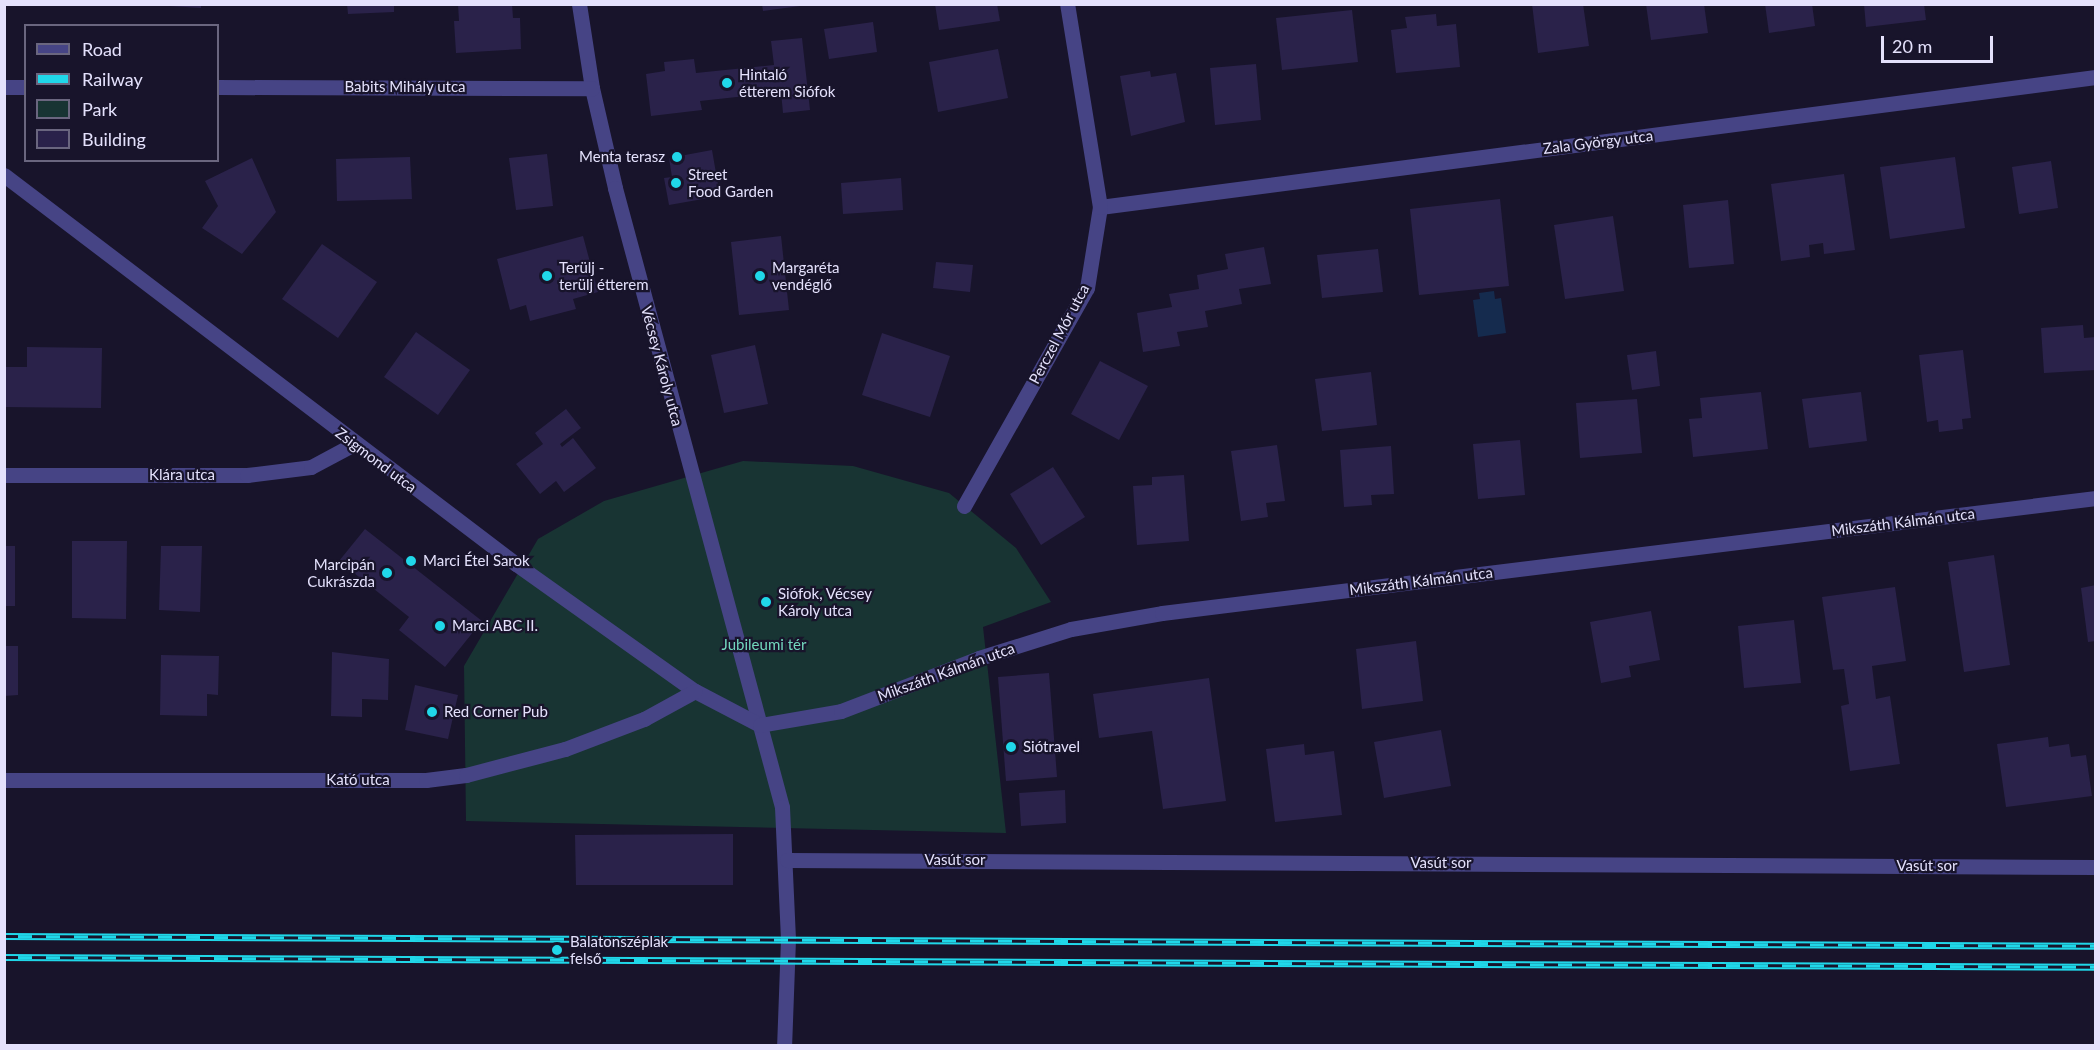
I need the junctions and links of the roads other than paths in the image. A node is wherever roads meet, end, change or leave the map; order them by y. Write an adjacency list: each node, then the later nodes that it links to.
1 (579, 4): 7 (street, Vécsey Károly utca)
2 (1066, 4): 9 (street, Perczel Mór utca)
3 (2096, 77): 9 (street, Zala György utca)
4 (4, 87): 5 (street)
5 (24, 87)
6 (219, 87): 7 (street, Babits Mihály utca)
7 (592, 88): 15 (street, Vécsey Károly utca)
8 (4, 175): 10 (street, Zsigmond utca)
9 (1100, 207): 13 (street, Perczel Mór utca)
10 (354, 444): 11 (street, Klára utca); 14 (street, Zsigmond utca)
11 (4, 475)
12 (2096, 498): 15 (street, Mikszáth Kálmán utca)
13 (964, 506)
14 (695, 691): 15 (street, Zsigmond utca); 16 (street, Kató utca)
15 (760, 725): 17 (street)
16 (4, 780)
17 (787, 860): 18 (street, Vasút sor); 19 (street)
18 (2096, 867)
19 (784, 1046)

